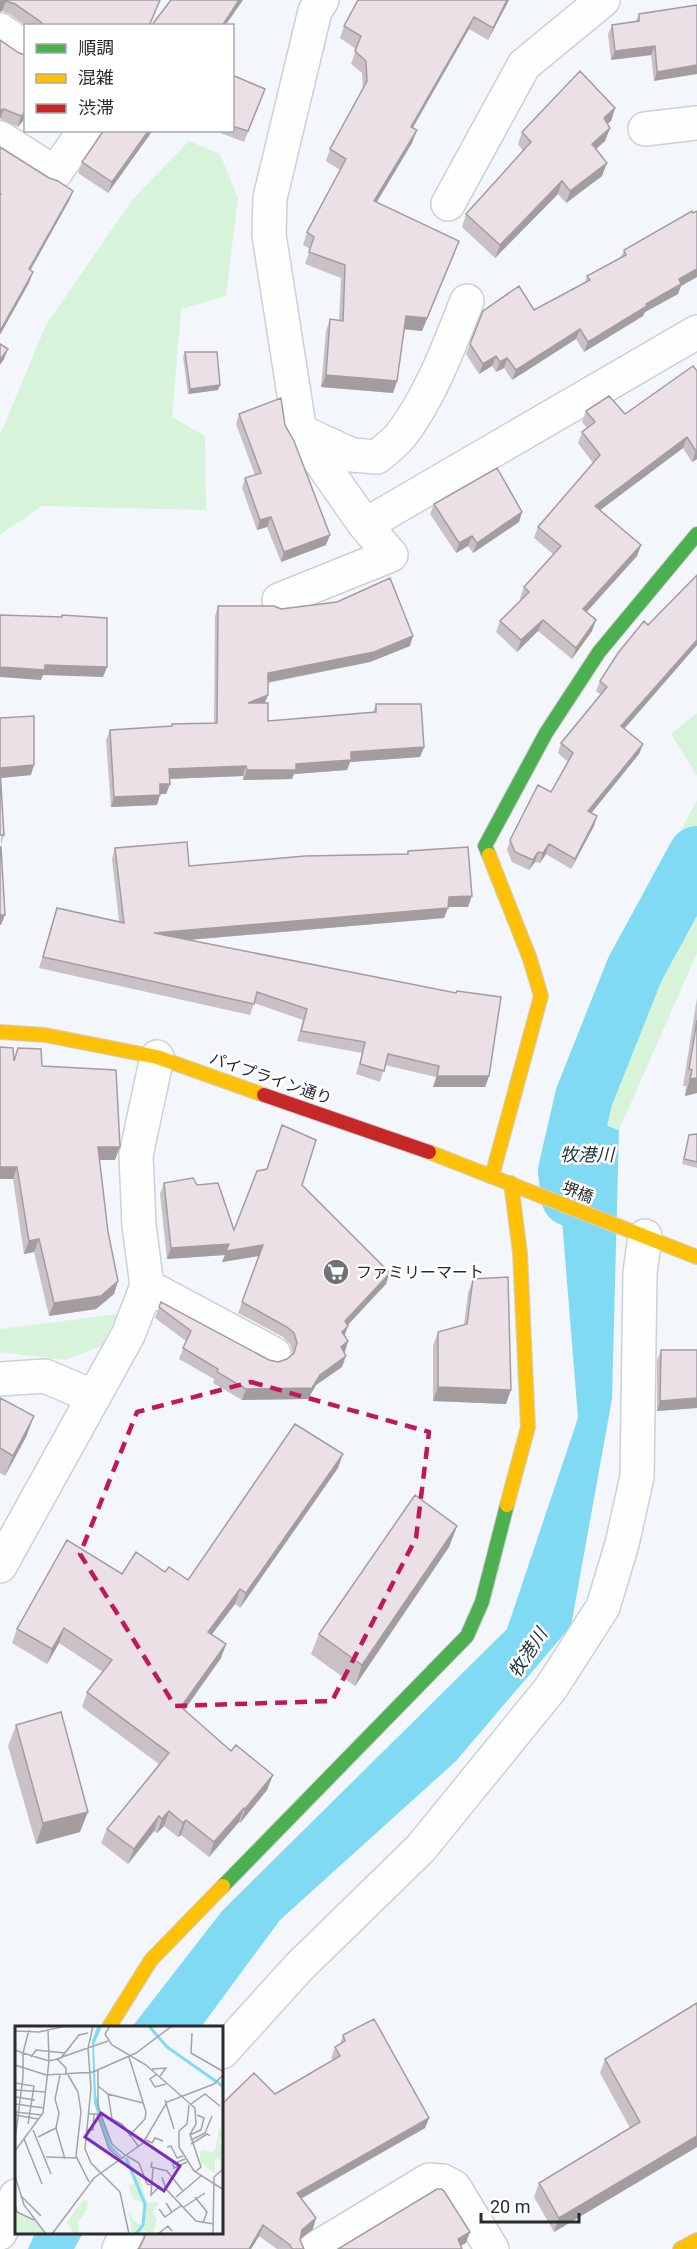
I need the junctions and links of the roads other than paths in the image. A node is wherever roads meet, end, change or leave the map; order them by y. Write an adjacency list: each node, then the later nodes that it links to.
1 (322, 0): 12 (street)
2 (603, 0): 9 (street)
3 (0, 30): 4 (street)
4 (24, 47)
5 (697, 123): 6 (street)
6 (645, 129)
7 (84, 132): 8 (street)
8 (0, 138)
9 (448, 204)
10 (467, 301): 12 (street)
11 (697, 332): 13 (street)
12 (300, 432): 13 (street)
13 (365, 525): 15 (street)
14 (697, 534): 18 (street)
15 (279, 600)
16 (0, 1032): 17 (street, パイプライン通り)
17 (157, 1057): 18 (street, パイプライン通り); 22 (street)
18 (492, 1176): 19 (street, パイプライン通り)
19 (517, 1186): 20 (street, 堺橋); 27 (street)
20 (633, 1232): 21 (street); 28 (street)
21 (697, 1257)
22 (147, 1286): 23 (street); 25 (street)
23 (274, 1354)
24 (0, 1379): 25 (street)
25 (94, 1397): 26 (street)
26 (0, 1566)
27 (110, 2026)
28 (224, 2050)
29 (15, 2198): 30 (street)
30 (0, 2233)
31 (125, 2234): 33 (street)
32 (697, 2240): 36 (street)
33 (119, 2249)
34 (315, 2249): 35 (street)
35 (492, 2249)
36 (680, 2249)

